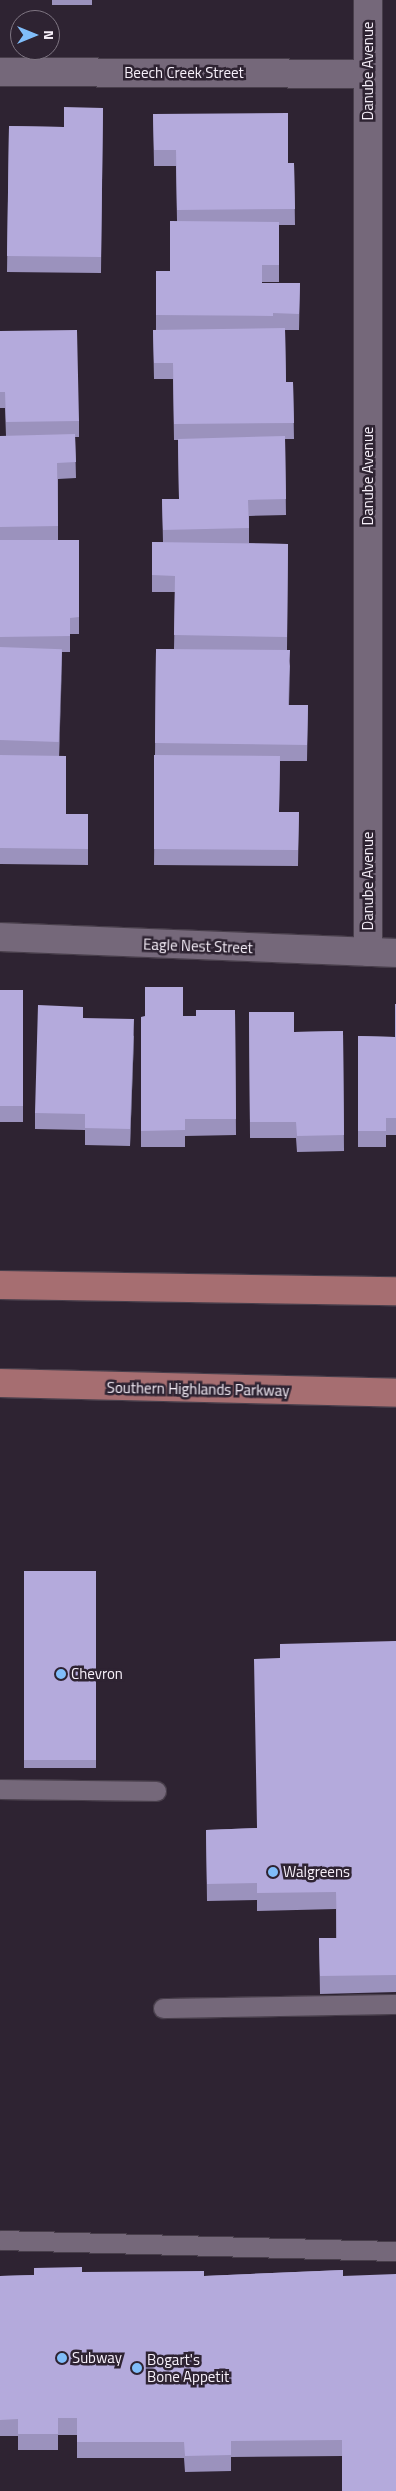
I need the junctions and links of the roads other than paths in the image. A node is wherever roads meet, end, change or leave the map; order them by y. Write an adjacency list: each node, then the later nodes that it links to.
1 (368, 0): 3 (street, Danube Avenue)
2 (0, 72): 3 (street, Beech Creek Street)
3 (367, 74): 5 (street, Danube Avenue)
4 (0, 938): 5 (street, Eagle Nest Street)
5 (368, 952): 6 (street, Eagle Nest Street)
6 (396, 953)
7 (0, 1285): 8 (main road)
8 (396, 1291)
9 (0, 1383): 10 (main road, Southern Highlands Parkway)
10 (396, 1393)
11 (0, 1789): 12 (lane)
12 (156, 1791)
13 (396, 2004): 14 (lane)
14 (163, 2008)
15 (0, 2240): 16 (lane)
16 (396, 2251)

